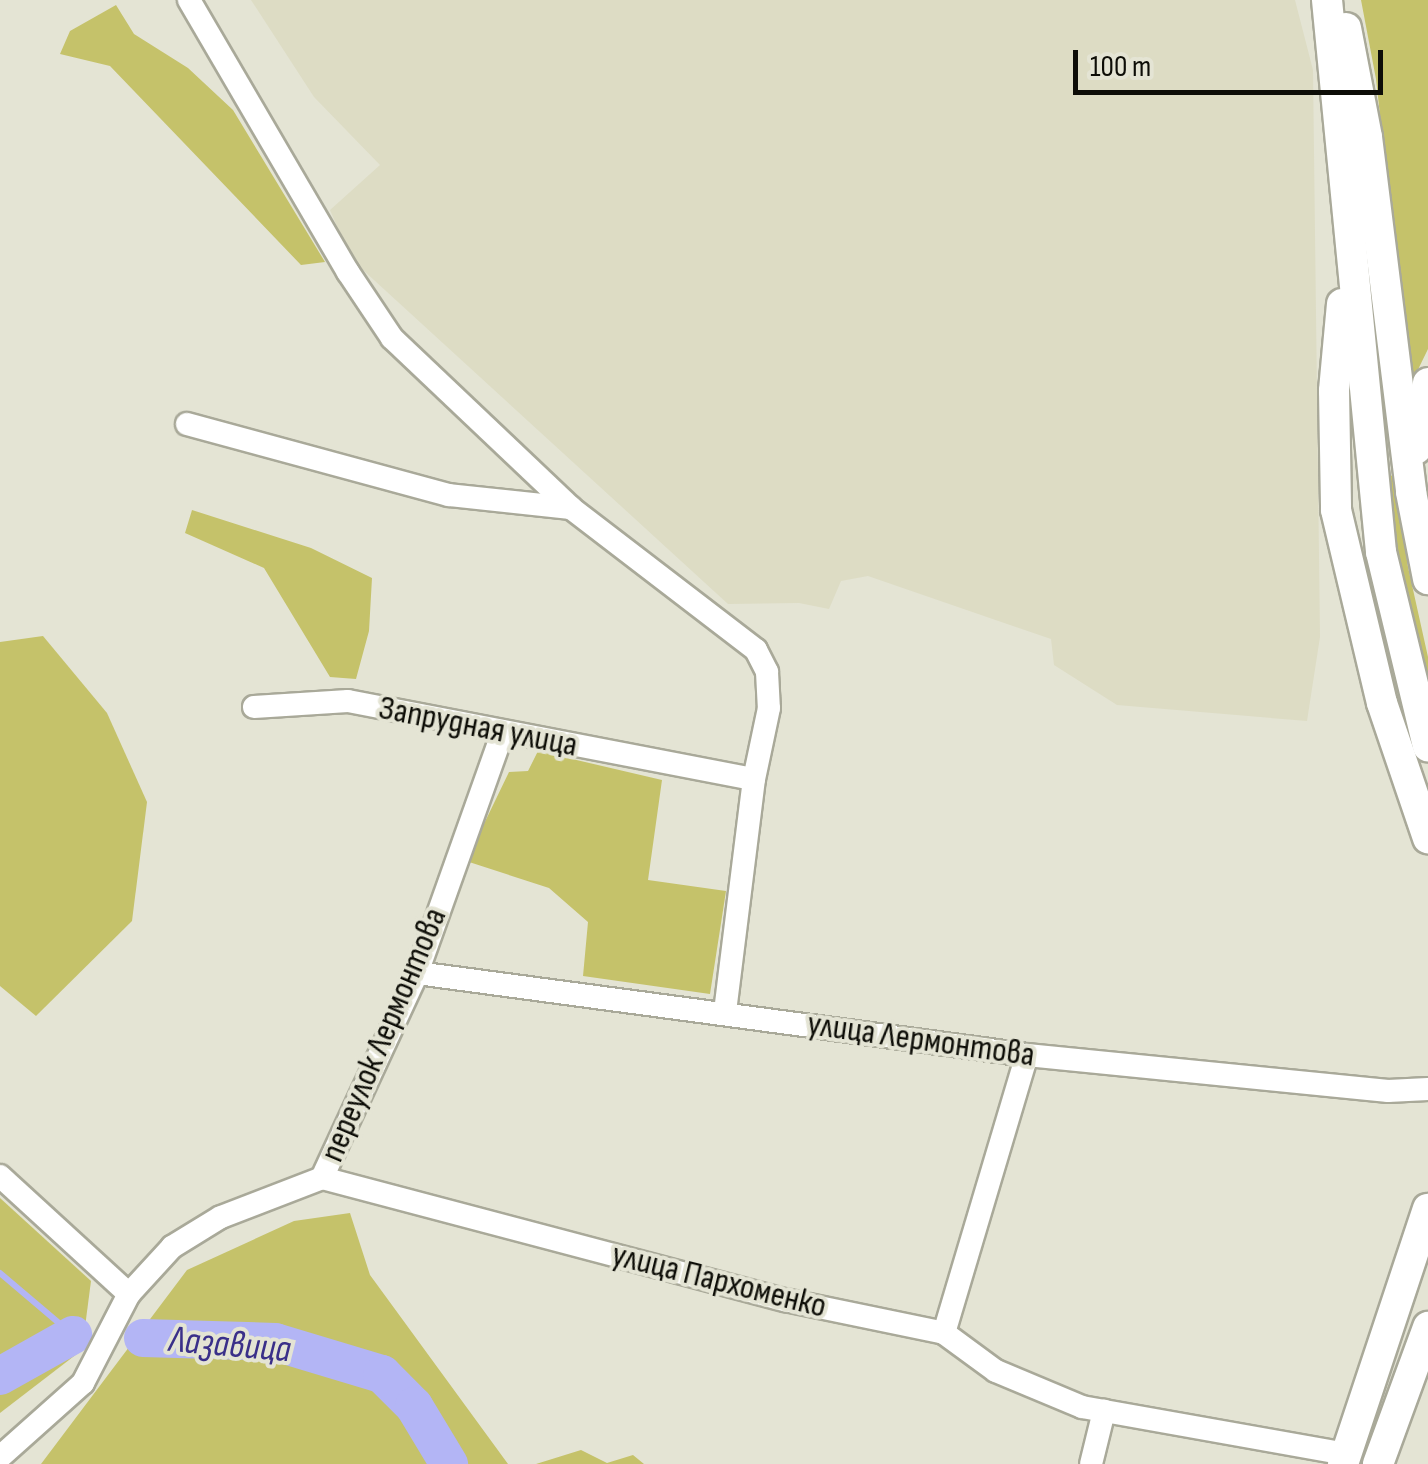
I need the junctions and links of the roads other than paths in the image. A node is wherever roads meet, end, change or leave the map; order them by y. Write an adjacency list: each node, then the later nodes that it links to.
1 (189, 0): 8 (street)
2 (1327, 0): 4 (main road)
3 (1338, 0): 7 (main road)
4 (1348, 242): 12 (main road); 14 (main road)
5 (1428, 383): 7 (main road)
6 (187, 424): 8 (street)
7 (1411, 492): 9 (main road)
8 (571, 508): 13 (street)
9 (1428, 579)
10 (254, 707): 11 (street, Запрудная улица)
11 (503, 732): 13 (street, Запрудная улица); 15 (street, переулок Лермонтова)
12 (1428, 746)
13 (754, 780): 16 (street)
14 (1428, 838)
15 (416, 973): 16 (street, улица Лермонтова); 20 (street, переулок Лермонтова)
16 (725, 1013): 17 (street, улица Лермонтова)
17 (1028, 1055): 18 (street, улица Лермонтова); 24 (street)
18 (1428, 1089)
19 (0, 1176): 22 (street)
20 (322, 1178): 22 (street, переулок Лермонтова); 24 (street, улица Пархоменко)
21 (1428, 1209): 27 (main road)
22 (129, 1294): 26 (street, переулок Лермонтова)
23 (1428, 1328): 29 (main road)
24 (944, 1333): 25 (street, улица Пархоменко)
25 (1104, 1411): 27 (street, улица Пархоменко); 28 (street)
26 (0, 1457)
27 (1345, 1459)
28 (1091, 1464)
29 (1378, 1464)

